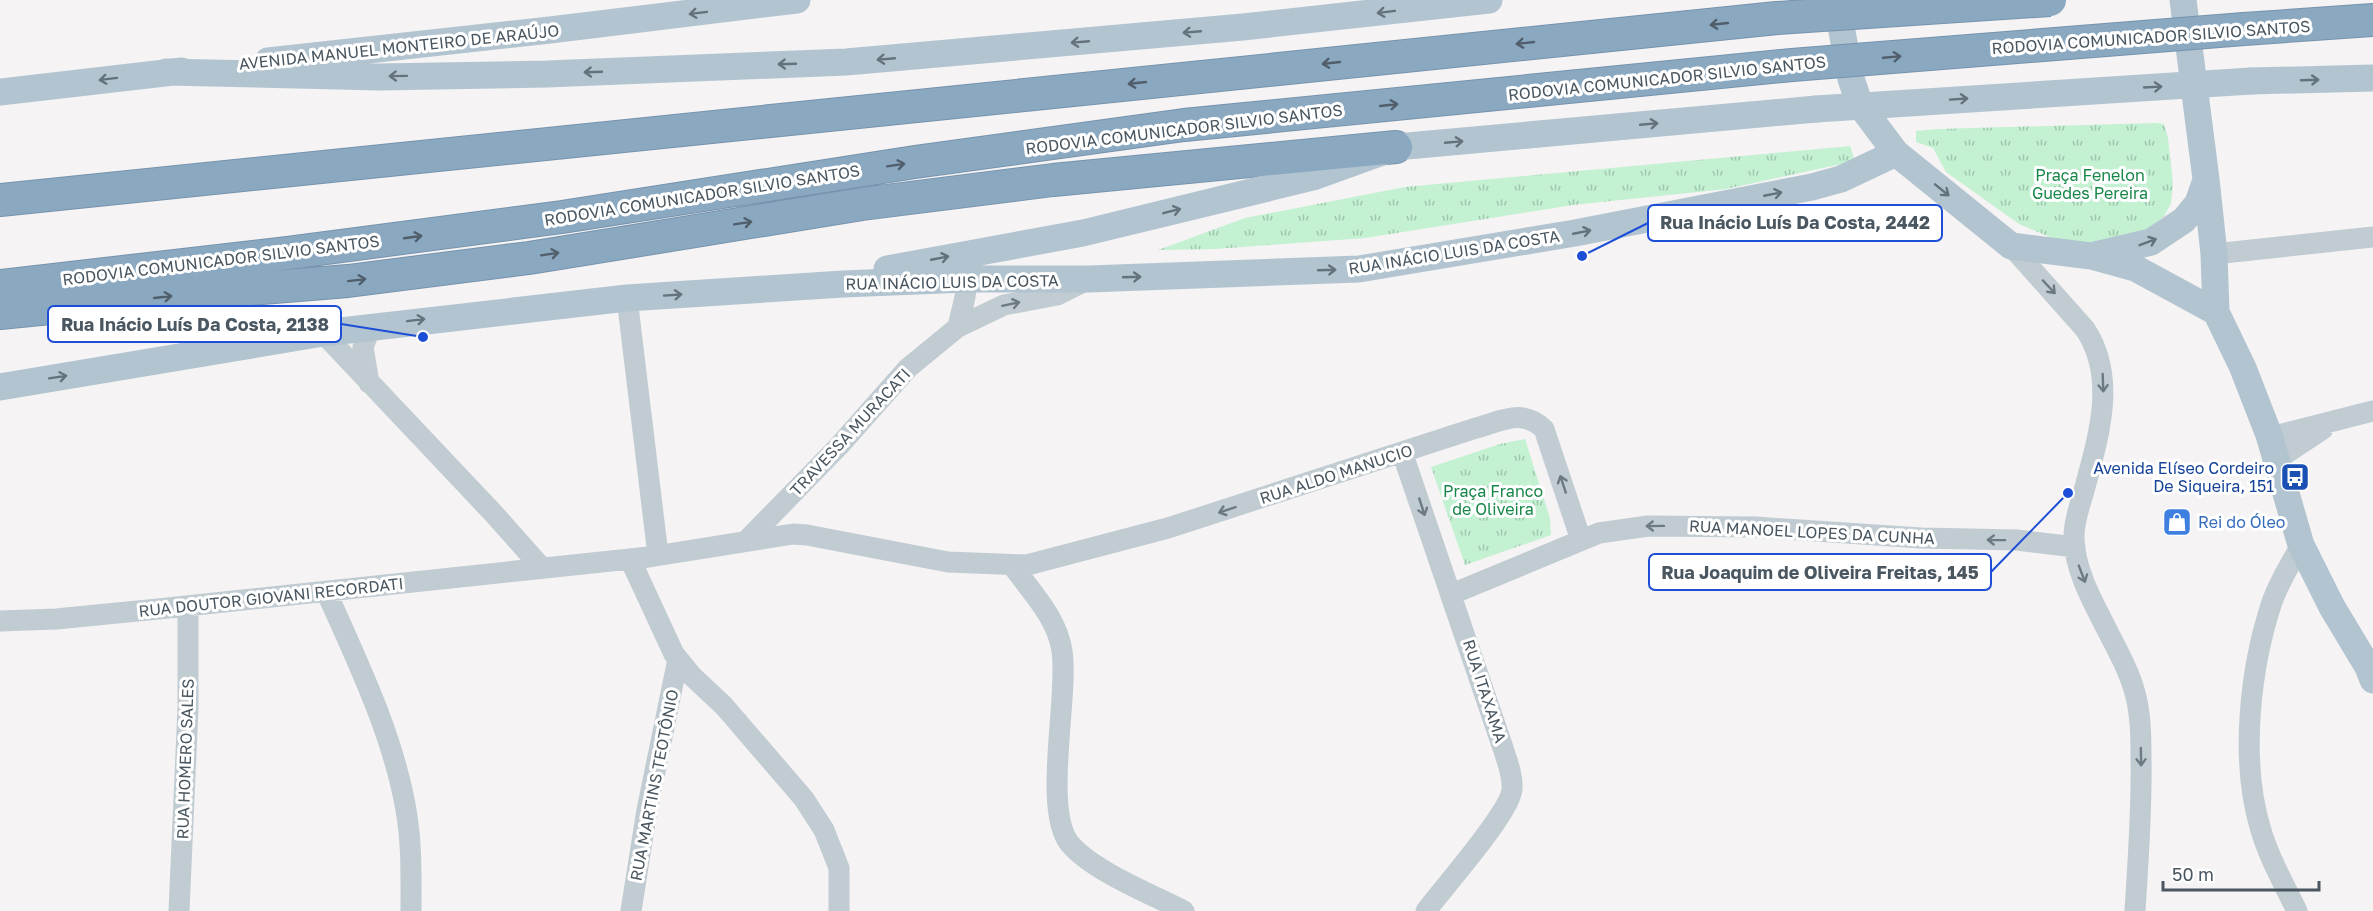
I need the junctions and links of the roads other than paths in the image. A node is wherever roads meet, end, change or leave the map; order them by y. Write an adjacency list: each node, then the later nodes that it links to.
1 (797, 0): 9 (main road, AVENIDA MANUEL MONTEIRO DE ARAÚJO, one-way to 9)
2 (1489, 0): 9 (main road, one-way to 9)
3 (1836, 0): 13 (main road)
4 (2050, 0): 15 (highway, one-way to 15, bridge)
5 (2182, 0): 14 (main road)
6 (2373, 20): 7 (highway, RODOVIA COMUNICADOR SILVIO SANTOS)
7 (2249, 29): 8 (highway); 23 (highway, RODOVIA COMUNICADOR SILVIO SANTOS, one-way to 7, bridge)
8 (2373, 42)
9 (166, 72): 11 (main road, AVENIDA MANUEL MONTEIRO DE ARAÚJO, one-way to 11)
10 (2373, 78): 12 (main road, one-way to 10, bridge)
11 (0, 92)
12 (1396, 147): 22 (main road, one-way to 12); 26 (highway, one-way to 12)
13 (1896, 153): 17 (main road, one-way to 17); 21 (main road, RUA INÁCIO LUIS DA COSTA, one-way to 13)
14 (2206, 179): 18 (main road); 19 (main road, one-way to 14)
15 (0, 200)
16 (2373, 237): 18 (street)
17 (2011, 246): 19 (main road); 38 (street, one-way to 38)
18 (2214, 254): 25 (main road)
19 (2091, 256): 25 (main road)
20 (967, 279): 21 (main road, RUA INÁCIO LUIS DA COSTA); 22 (main road, RUA INÁCIO LUIS DA COSTA); 28 (street)
21 (1089, 279): 28 (street, TRAVESSA MURACATI, one-way to 21)
22 (843, 284): 24 (main road, RUA INÁCIO LUIS DA COSTA, one-way to 22)
23 (0, 286)
24 (627, 298): 27 (main road, RUA INÁCIO LUIS DA COSTA, one-way to 24); 39 (street)
25 (2216, 312): 33 (main road)
26 (0, 314)
27 (371, 326): 29 (main road, RUA INÁCIO LUIS DA COSTA); 30 (street)
28 (958, 327): 36 (street, TRAVESSA MURACATI)
29 (322, 333): 30 (street); 31 (main road, RUA INÁCIO LUIS DA COSTA, one-way to 29)
30 (369, 384): 42 (street)
31 (0, 387)
32 (2373, 411): 33 (street)
33 (2272, 447): 37 (main road)
34 (1402, 452): 35 (street, RUA ALDO MANUCIO, one-way to 34); 41 (street, RUA ALDO MANUCIO, one-way to 41); 44 (street, RUA ITAXAMA, one-way to 44)
35 (1581, 540): 38 (street, RUA MANOEL LOPES DA CUNHA, one-way to 35); 44 (street, RUA MANOEL LOPES DA CUNHA)
36 (746, 541): 39 (street, RUA DOUTOR GIOVANI RECORDATI); 41 (street, RUA ALDO MANUCIO)
37 (2301, 545): 48 (main road); 56 (street)
38 (2075, 547): 55 (street, one-way to 55)
39 (658, 555): 40 (street, RUA DOUTOR GIOVANI RECORDATI)
40 (630, 559): 42 (street, RUA DOUTOR GIOVANI RECORDATI); 47 (street)
41 (1012, 565): 53 (street)
42 (542, 568): 43 (street, RUA DOUTOR GIOVANI RECORDATI)
43 (326, 591): 45 (street, RUA DOUTOR GIOVANI RECORDATI); 50 (street)
44 (1452, 594): 54 (street, RUA ITAXAMA)
45 (188, 606): 46 (street, RUA DOUTOR GIOVANI RECORDATI); 49 (street, RUA HOMERO SALES)
46 (0, 621)
47 (678, 659): 51 (street, RUA MARTINS TEOTÔNIO); 52 (street)
48 (2371, 670)
49 (179, 911)
50 (411, 911)
51 (631, 911)
52 (839, 911)
53 (1184, 911)
54 (1426, 911)
55 (2135, 911)
56 (2297, 911)

